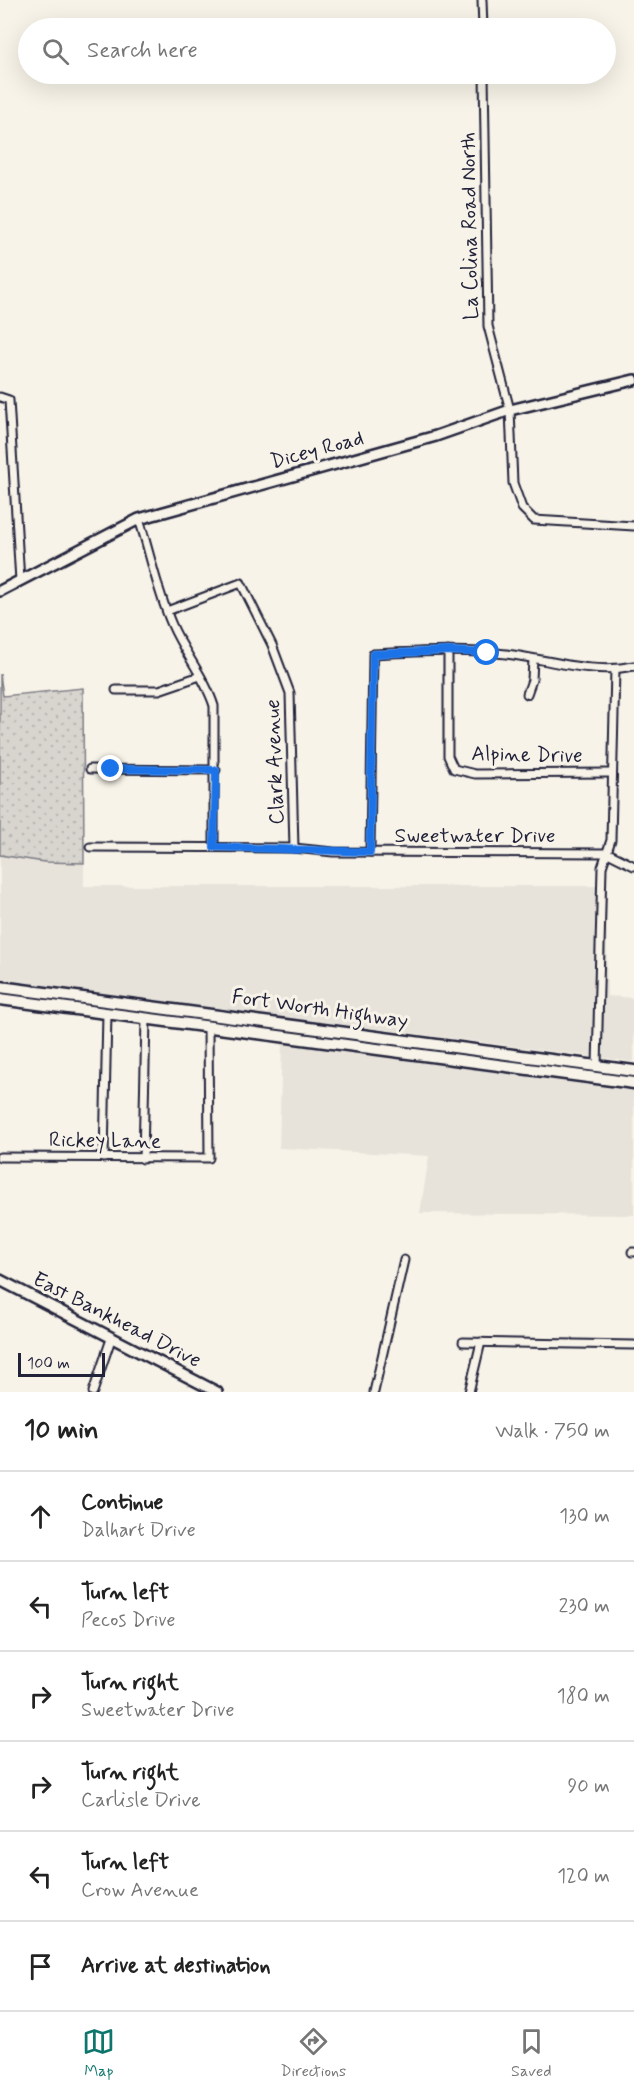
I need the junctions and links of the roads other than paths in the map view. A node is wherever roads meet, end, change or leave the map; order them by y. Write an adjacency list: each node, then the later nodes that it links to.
1 (483, 0): 2 (street)
2 (483, 18)
3 (484, 84): 6 (street, La Colina Road North)
4 (634, 381): 6 (street, Dicey Road)
5 (0, 397): 9 (street)
6 (510, 410): 7 (street, Dicey Road); 8 (street, La Colina Road North)
7 (140, 519): 9 (street, Dicey Road); 11 (street)
8 (634, 526)
9 (20, 581): 10 (street, Dicey Road)
10 (0, 591)
11 (167, 611): 16 (street); 24 (street, Clark Avenue)
12 (448, 651): 13 (street); 21 (street, Alpine Drive); 25 (street)
13 (533, 659): 15 (street); 18 (street)
14 (634, 666): 15 (street)
15 (615, 669): 21 (street)
16 (200, 676): 17 (street); 20 (street)
17 (116, 690)
18 (527, 694)
19 (90, 769): 20 (street)
20 (216, 770): 23 (street)
21 (611, 773): 26 (street)
22 (90, 847): 23 (street, Sweetwater Drive)
23 (214, 847): 24 (street, Sweetwater Drive)
24 (294, 848): 25 (street, Sweetwater Drive)
25 (370, 852): 26 (street, Sweetwater Drive)
26 (608, 853): 27 (street, Sweetwater Drive); 42 (street)
27 (634, 866)
28 (0, 987): 29 (main road, Fort Worth Highway)
29 (68, 996): 31 (main road); 32 (main road, Fort Worth Highway)
30 (0, 999): 31 (main road, Fort Worth Highway)
31 (67, 1008): 33 (main road, Fort Worth Highway)
32 (177, 1010): 35 (main road); 37 (main road, Fort Worth Highway)
33 (107, 1013): 34 (main road, Fort Worth Highway); 46 (street)
34 (146, 1018): 35 (main road, Fort Worth Highway); 47 (street)
35 (175, 1022): 36 (main road, Fort Worth Highway)
36 (208, 1026): 38 (main road, Fort Worth Highway); 47 (street, Rickey Lane)
37 (360, 1034): 38 (main road); 39 (main road, Fort Worth Highway)
38 (359, 1046): 40 (main road, Fort Worth Highway)
39 (478, 1050): 40 (main road); 41 (main road, Fort Worth Highway)
40 (476, 1062): 41 (main road, Fort Worth Highway)
41 (547, 1066): 42 (main road, Fort Worth Highway); 44 (main road, Fort Worth Highway)
42 (597, 1066): 43 (main road, Fort Worth Highway)
43 (634, 1071)
44 (634, 1083)
45 (0, 1157): 46 (street, Rickey Lane)
46 (104, 1158): 47 (street, Rickey Lane)
47 (143, 1159)
48 (404, 1260): 56 (street)
49 (0, 1280): 50 (street, East Bankhead Drive)
50 (111, 1339): 54 (street); 55 (street, East Bankhead Drive)
51 (463, 1342): 52 (street)
52 (481, 1342): 53 (street); 57 (street)
53 (634, 1345)
54 (93, 1392)
55 (217, 1392)
56 (374, 1392)
57 (469, 1392)

